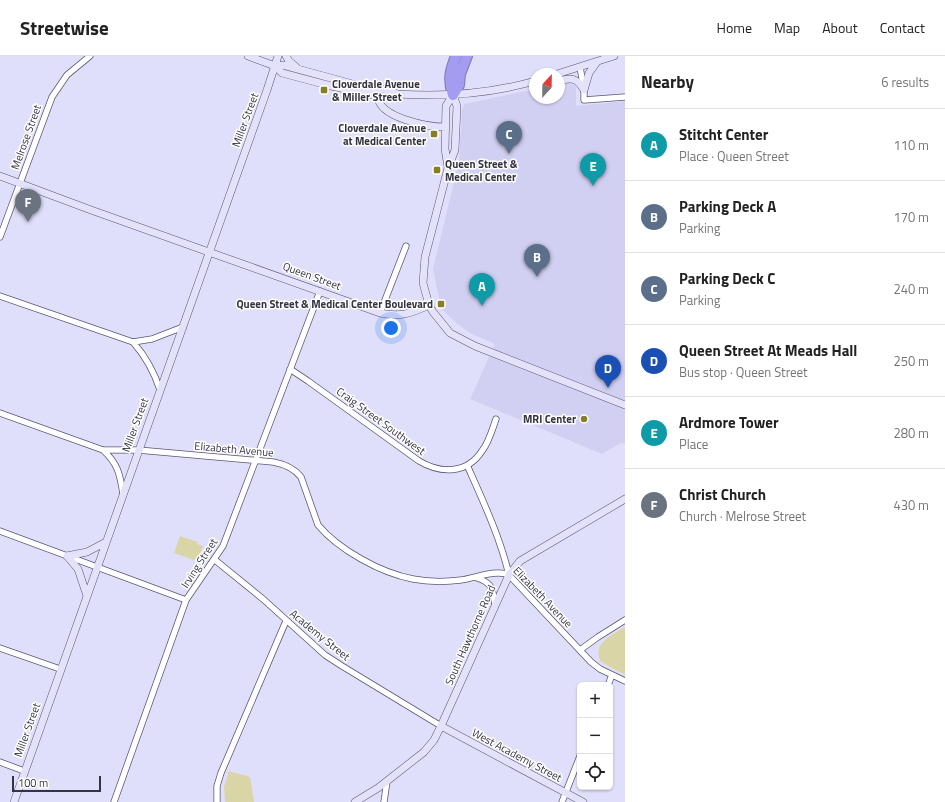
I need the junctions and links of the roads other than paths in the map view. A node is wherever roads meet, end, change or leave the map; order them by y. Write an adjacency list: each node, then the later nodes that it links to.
1 (90, 56): 23 (street, Melrose Street)
2 (248, 56): 9 (main road)
3 (278, 56): 9 (main road, Miller Street)
4 (286, 56): 11 (main road)
5 (456, 56): 17 (highway)
6 (467, 56): 17 (highway)
7 (614, 56): 8 (main road)
8 (597, 62): 10 (main road); 15 (main road)
9 (275, 66): 11 (main road); 18 (main road); 26 (main road, Miller Street)
10 (580, 67): 12 (main road); 15 (street)
11 (300, 69): 16 (main road)
12 (565, 72)
13 (565, 80): 15 (main road)
14 (529, 82): 17 (main road)
15 (584, 90): 19 (street)
16 (397, 94): 17 (main road); 18 (main road)
17 (453, 95): 20 (main road); 21 (main road)
18 (378, 96): 20 (main road)
19 (625, 97)
20 (446, 127): 21 (main road)
21 (448, 168): 29 (main road)
22 (0, 176): 23 (main road, Queen Street)
23 (20, 183): 24 (street, Melrose Street); 26 (main road, Queen Street)
24 (0, 237)
25 (406, 246): 30 (street)
26 (210, 252): 27 (main road, Queen Street); 31 (main road, Miller Street)
27 (320, 291): 30 (main road, Queen Street); 33 (street, Irving Street)
28 (0, 296): 32 (street)
29 (429, 305): 30 (main road, Queen Street); 35 (main road)
30 (380, 313)
31 (183, 327): 32 (street); 34 (main road, Miller Street)
32 (133, 342): 34 (street)
33 (290, 369): 40 (street, Irving Street); 41 (street, Craig Street Southwest)
34 (160, 390): 39 (main road, Miller Street)
35 (625, 405)
36 (0, 413): 38 (street, Elizabeth Avenue)
37 (496, 419): 41 (street, Craig Street Southwest)
38 (103, 450): 39 (street, Elizabeth Avenue); 42 (street)
39 (138, 450): 40 (street, Elizabeth Avenue); 42 (main road, Miller Street)
40 (255, 462): 47 (street, Irving Street); 50 (street, Elizabeth Avenue)
41 (467, 465): 49 (street)
42 (123, 494): 45 (main road, Miller Street)
43 (625, 499): 49 (main road, South Hawthorne Road)
44 (0, 531): 46 (street)
45 (106, 542): 46 (main road); 48 (main road, Miller Street)
46 (66, 556): 48 (street); 51 (main road)
47 (215, 560): 52 (street, Irving Street); 55 (street, Academy Street)
48 (97, 568): 51 (main road, Miller Street); 52 (street)
49 (509, 574): 50 (street, Elizabeth Avenue); 53 (main road, South Hawthorne Road); 57 (street, Elizabeth Avenue)
50 (475, 577): 53 (street)
51 (87, 596): 58 (main road, Miller Street)
52 (186, 600): 69 (street, Irving Street)
53 (495, 605): 62 (main road, South Hawthorne Road)
54 (625, 620): 57 (street)
55 (286, 621): 62 (street, Academy Street); 70 (street)
56 (0, 648): 58 (street)
57 (580, 650): 59 (street, Elizabeth Avenue)
58 (60, 669): 65 (main road, Miller Street)
59 (612, 675): 60 (street, Elizabeth Avenue); 61 (street)
60 (625, 681)
61 (609, 682)
62 (441, 726): 66 (main road, South Hawthorne Road); 67 (main road, West Academy Street)
63 (0, 762): 65 (street)
64 (577, 763): 67 (street)
65 (24, 770): 68 (main road, Miller Street)
66 (387, 781): 71 (main road, South Hawthorne Road); 72 (street)
67 (565, 793): 73 (street); 74 (main road, West Academy Street)
68 (14, 802)
69 (114, 802)
70 (217, 802)
71 (355, 802)
72 (384, 802)
73 (562, 802)
74 (583, 802)

